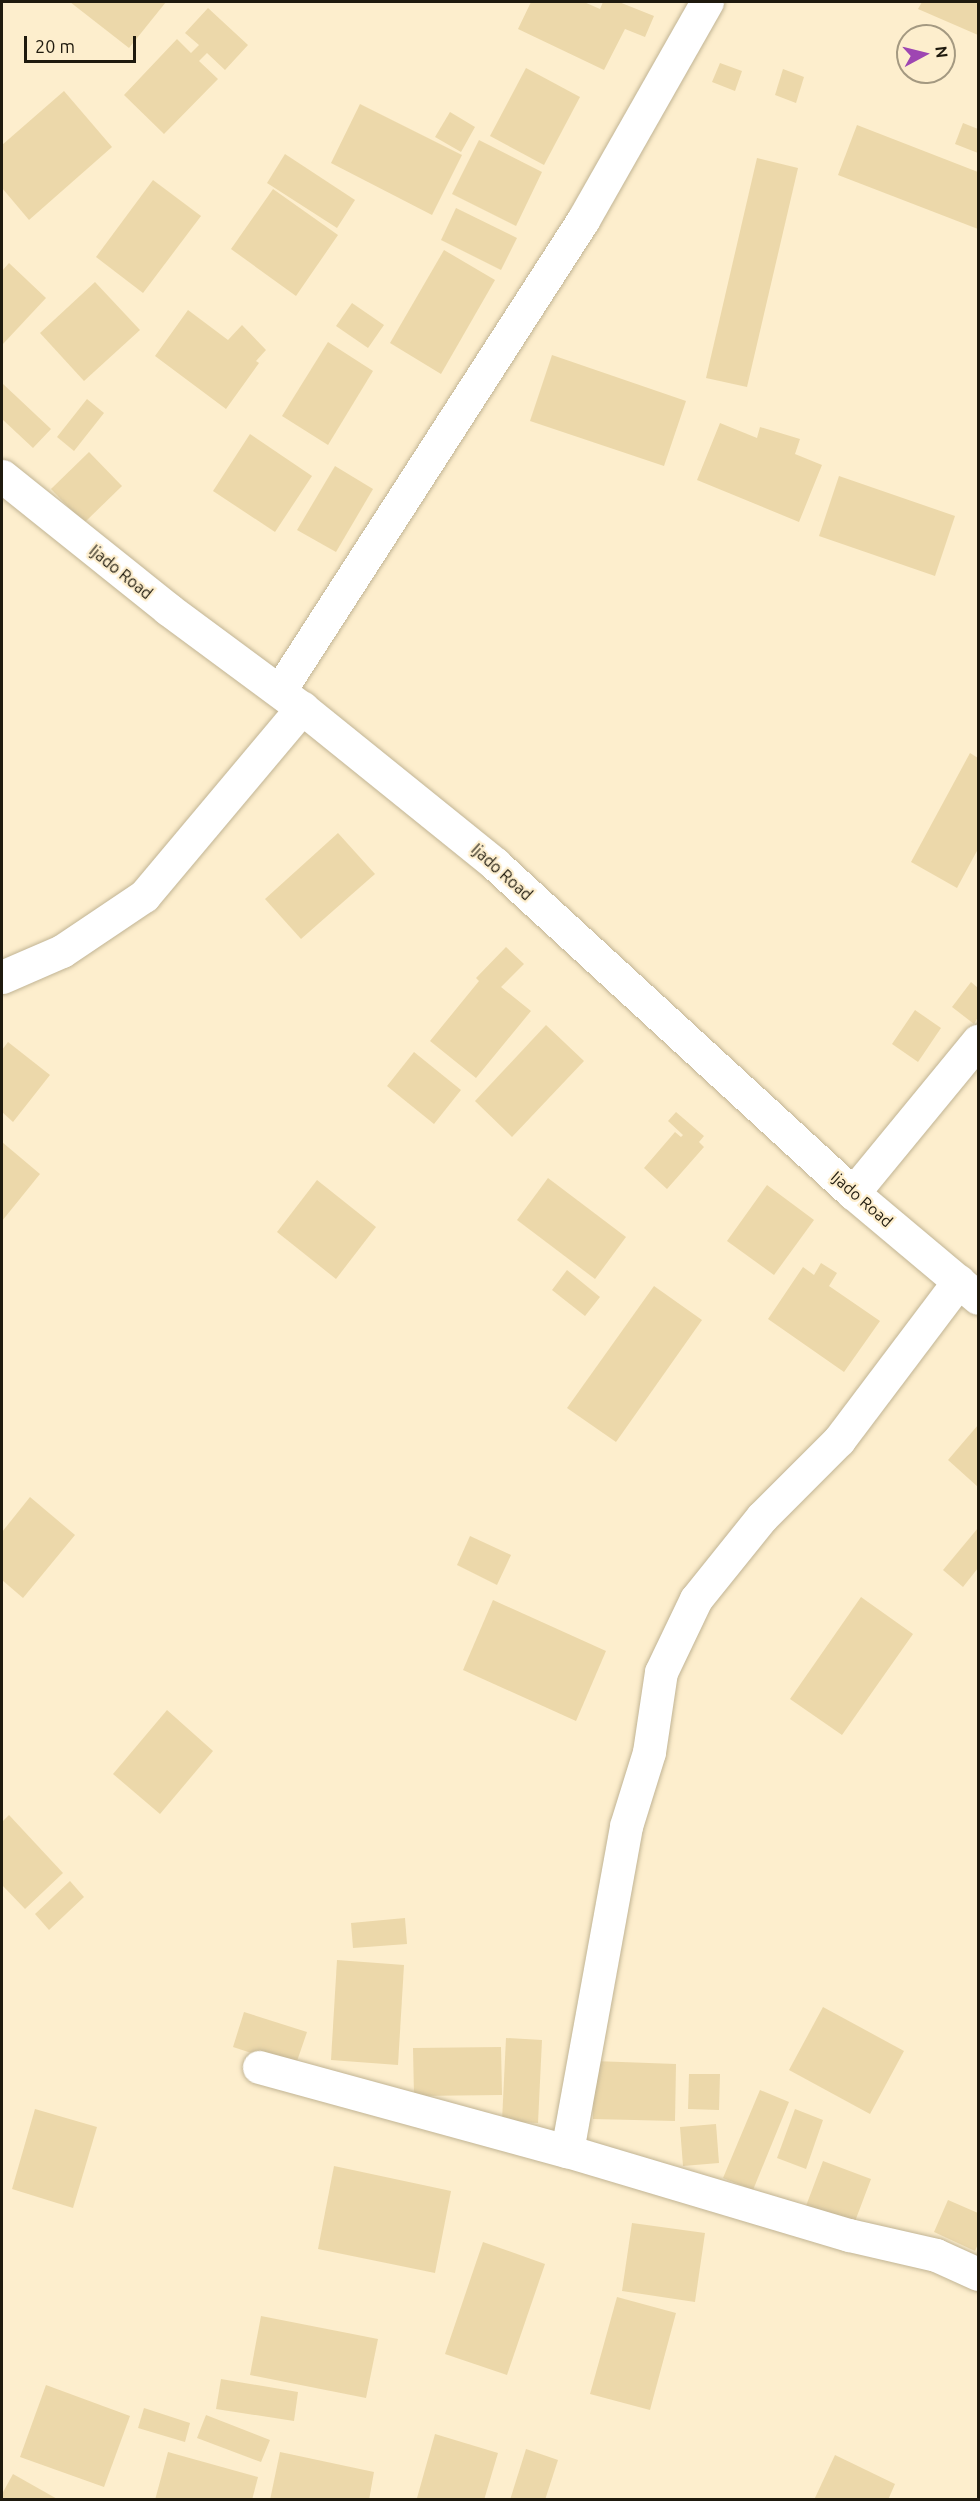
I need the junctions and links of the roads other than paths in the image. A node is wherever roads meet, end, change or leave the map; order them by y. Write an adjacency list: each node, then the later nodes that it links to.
1 (706, 2): 3 (street)
2 (2, 476): 3 (street, Ijado Road)
3 (291, 699): 4 (street); 6 (street, Ijado Road)
4 (2, 977)
5 (978, 1041): 6 (street)
6 (853, 1193): 7 (street, Ijado Road)
7 (969, 1290): 9 (street)
8 (260, 2067): 9 (street)
9 (567, 2151): 10 (street)
10 (978, 2274)

